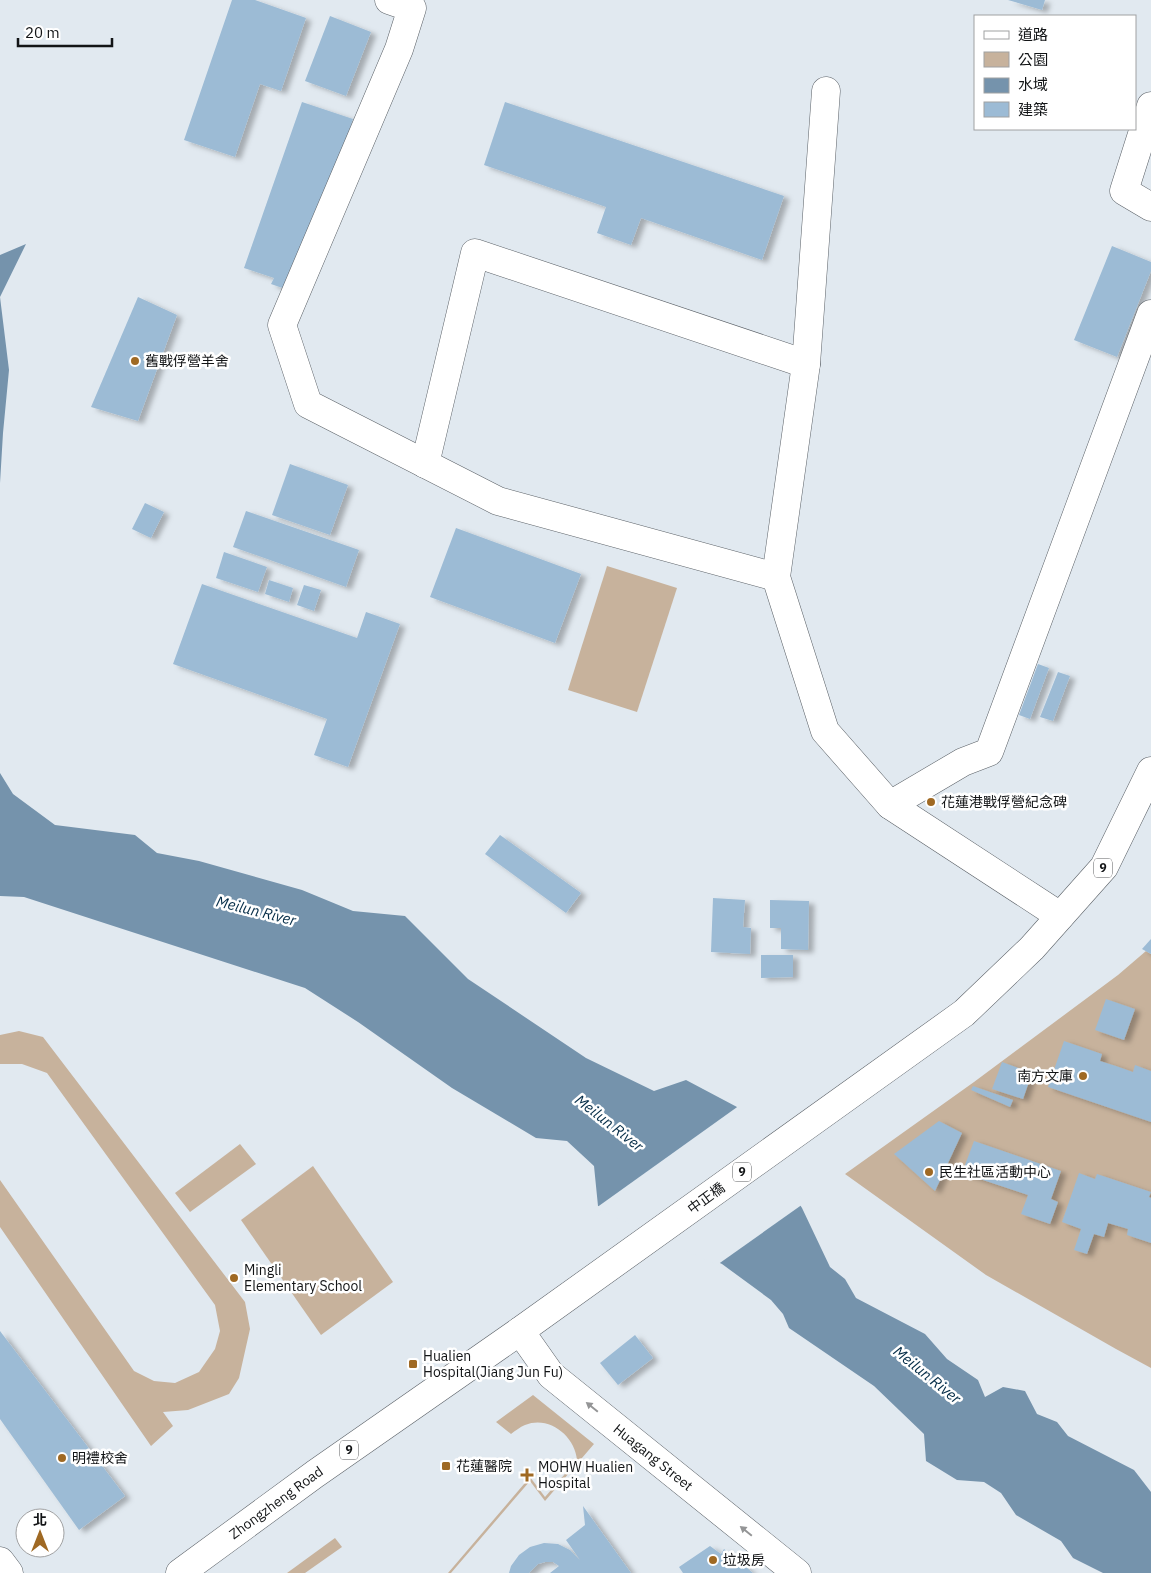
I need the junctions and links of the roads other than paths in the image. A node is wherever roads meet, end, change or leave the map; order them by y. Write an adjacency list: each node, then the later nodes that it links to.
1 (389, 0): 7 (main road)
2 (826, 91): 6 (main road)
3 (1151, 106): 4 (main road)
4 (1151, 207)
5 (1151, 314): 10 (main road)
6 (806, 364): 7 (main road); 8 (main road)
7 (425, 464): 8 (main road)
8 (776, 577): 10 (main road)
9 (1151, 771): 11 (main road, 9)
10 (890, 805): 11 (main road)
11 (1060, 916): 12 (main road, 中正橋 / 9)
12 (520, 1331): 15 (main road, Zhongzheng Road / 9); 16 (main road, Huagang Street, one-way to 12)
13 (0, 1561): 14 (main road)
14 (9, 1573)
15 (180, 1573)
16 (797, 1573)

